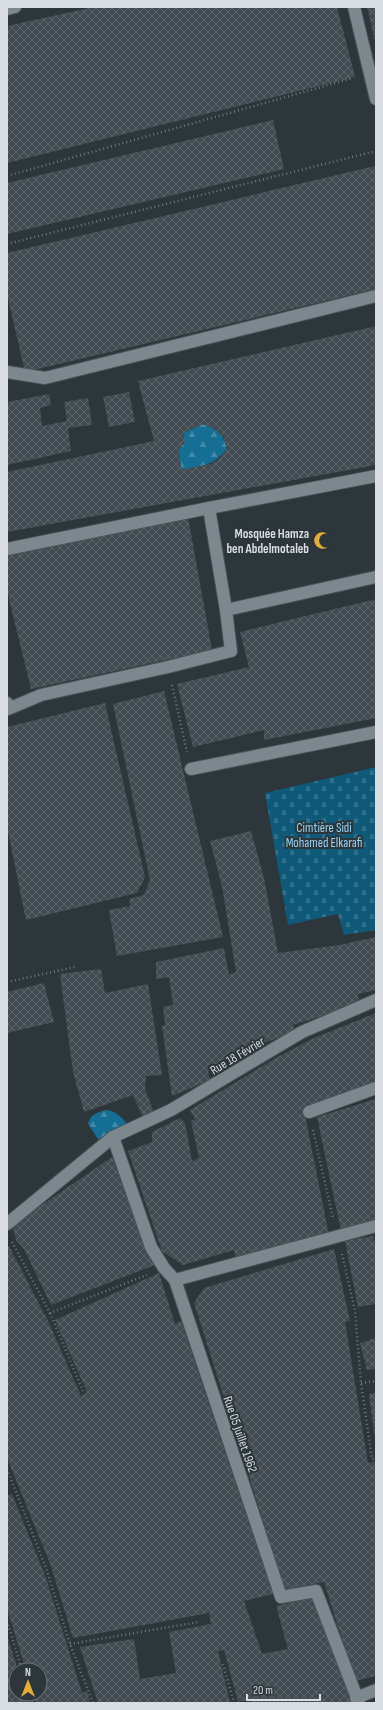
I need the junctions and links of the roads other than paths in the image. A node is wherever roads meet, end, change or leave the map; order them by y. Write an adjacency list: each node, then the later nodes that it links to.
1 (15, 7): 3 (street)
2 (354, 7): 4 (street)
3 (7, 9)
4 (373, 72): 5 (street)
5 (376, 98)
6 (376, 296): 7 (street)
7 (8, 368)
8 (376, 476): 9 (street)
9 (209, 508): 10 (street); 12 (street)
10 (7, 549)
11 (376, 577): 12 (street)
12 (226, 610): 13 (street)
13 (7, 703)
14 (376, 732): 15 (street)
15 (191, 769)
16 (376, 1000): 19 (street, Rue 18 Février)
17 (376, 1088): 18 (street)
18 (309, 1112)
19 (113, 1137): 20 (street, Rue 18 Février); 22 (street, Rue 05 Juillet 1962)
20 (7, 1224)
21 (376, 1226): 22 (street)
22 (175, 1280): 24 (street, Rue 05 Juillet 1962)
23 (376, 1690): 24 (street)
24 (357, 1701)

